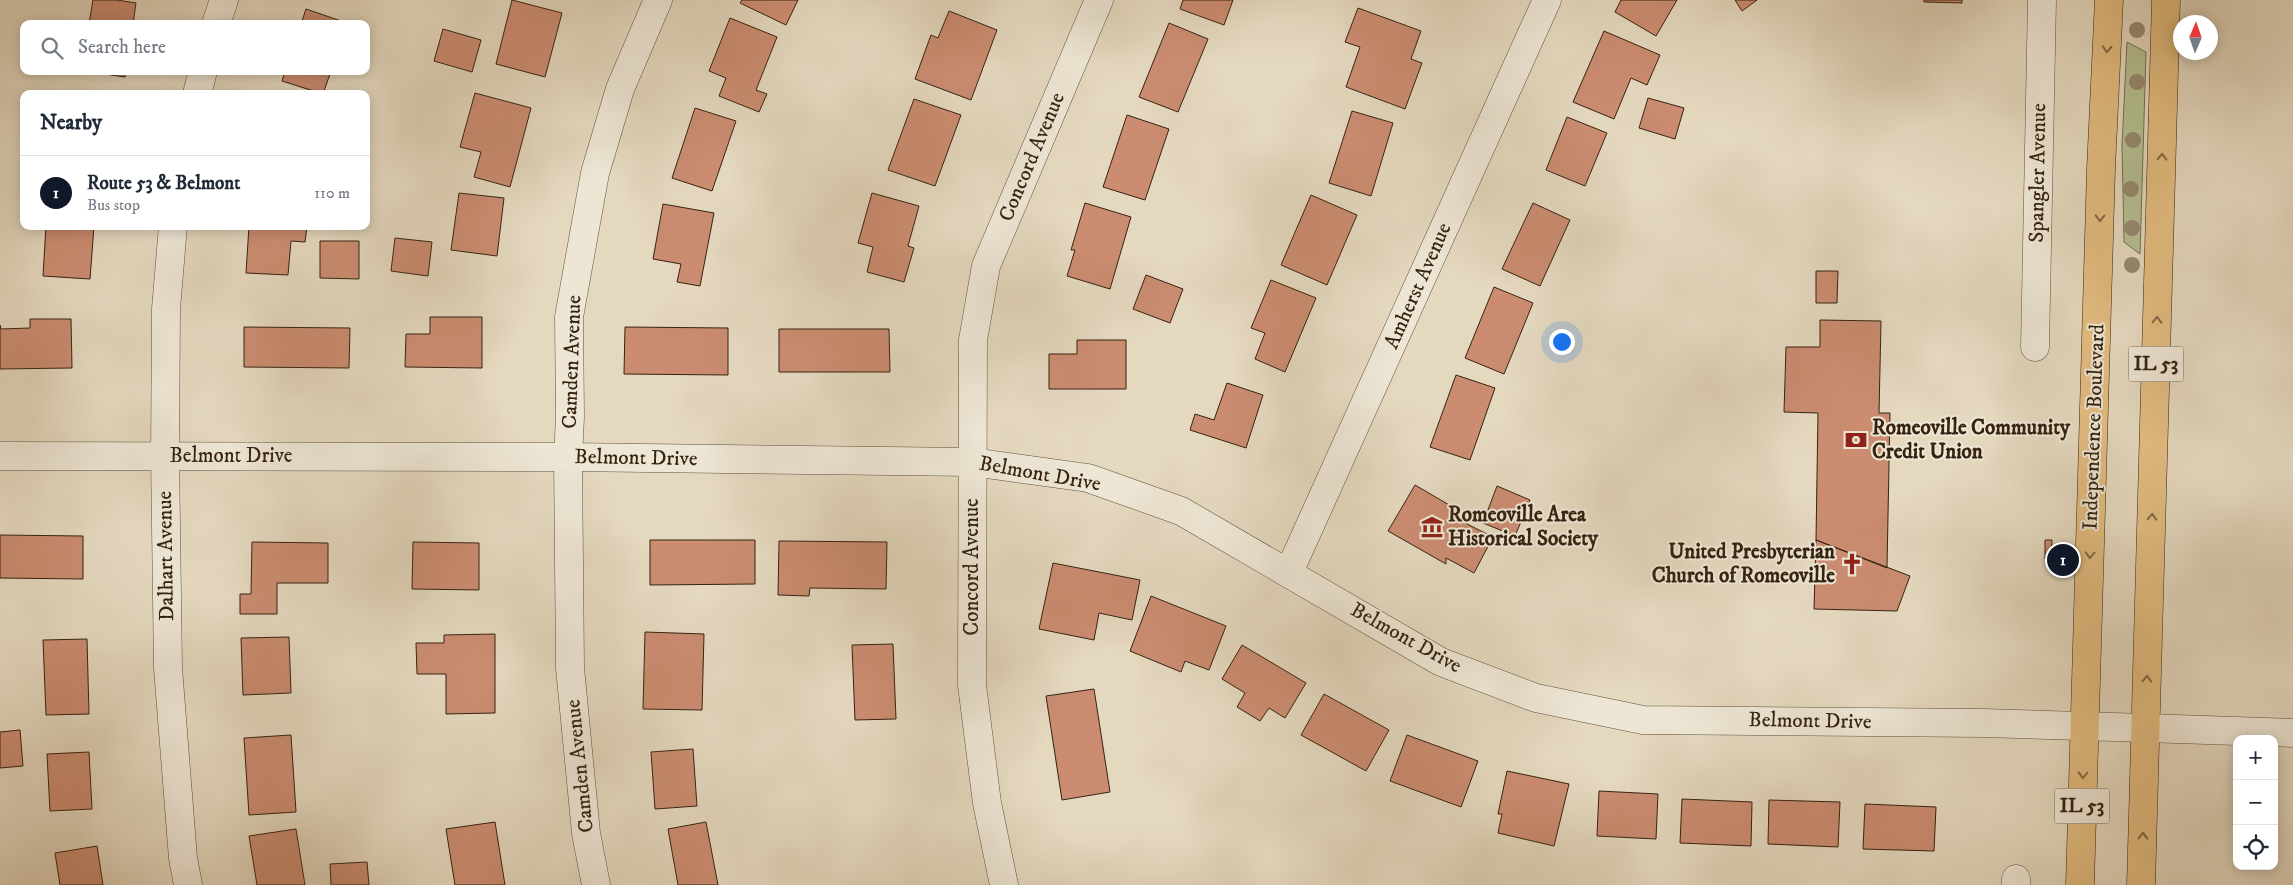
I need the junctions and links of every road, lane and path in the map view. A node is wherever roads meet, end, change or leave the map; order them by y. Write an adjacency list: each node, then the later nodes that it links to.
1 (224, 0): 8 (street)
2 (658, 0): 15 (street, Camden Avenue)
3 (1099, 0): 16 (street, Concord Avenue)
4 (1546, 0): 17 (street, Amherst Avenue)
5 (2042, 0): 12 (street, Spangler Avenue)
6 (2109, 0): 18 (main road, Independence Boulevard / IL 53, one-way to 18)
7 (2166, 0): 19 (main road, IL 53, one-way to 7)
8 (217, 20)
9 (202, 75): 10 (street)
10 (197, 90)
11 (173, 230): 14 (street, Dalhart Avenue)
12 (2035, 347)
13 (0, 456): 14 (street, Belmont Drive)
14 (165, 456): 15 (street, Belmont Drive); 21 (street, Dalhart Avenue)
15 (568, 457): 16 (street, Belmont Drive); 22 (street, Camden Avenue)
16 (972, 462): 17 (street, Belmont Drive); 23 (street, Concord Avenue)
17 (1289, 572): 18 (street, Belmont Drive)
18 (2085, 726): 19 (street, Belmont Drive); 24 (main road, Independence Boulevard / IL 53, one-way to 24)
19 (2146, 728): 20 (street, Belmont Drive); 25 (main road, IL 53, one-way to 19)
20 (2293, 733)
21 (188, 885)
22 (596, 885)
23 (1004, 885)
24 (2080, 885)
25 (2141, 885)

